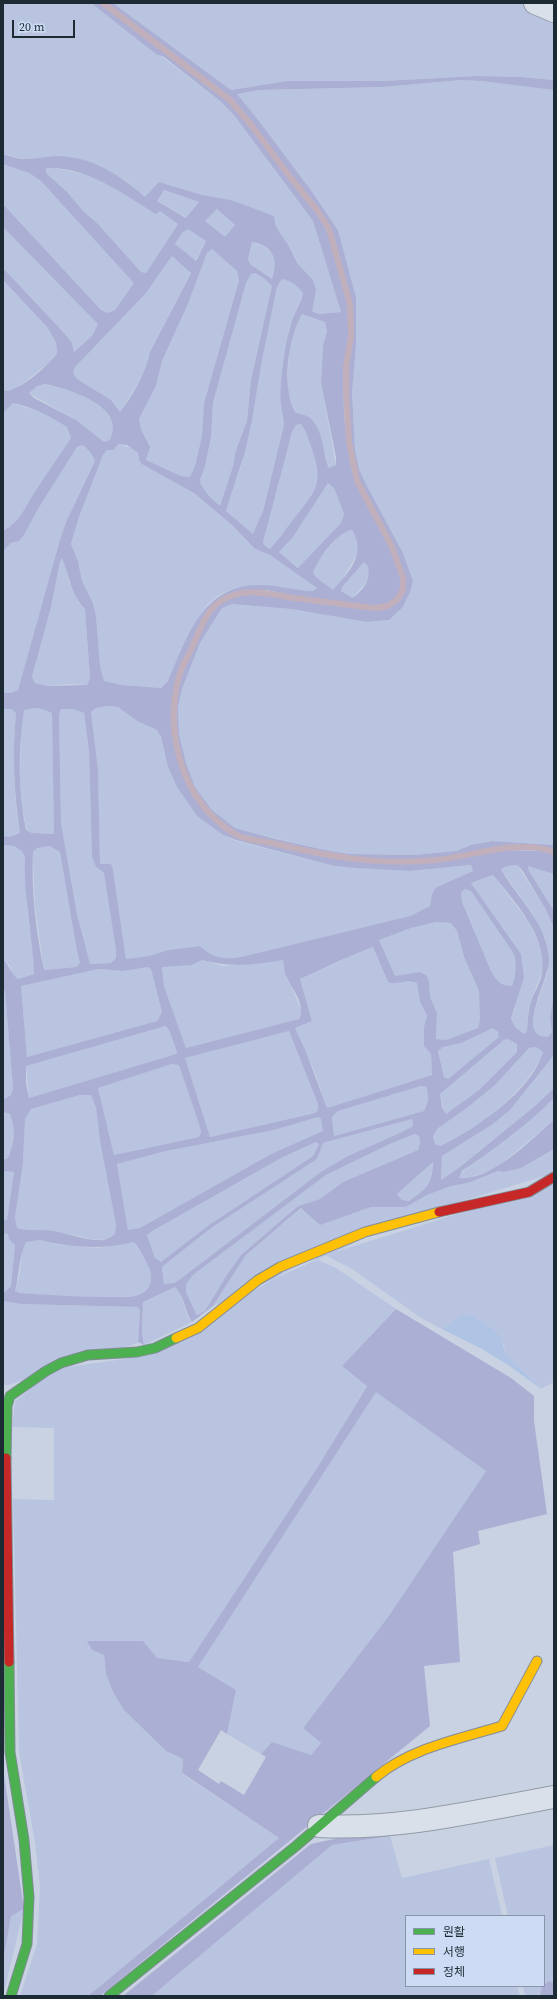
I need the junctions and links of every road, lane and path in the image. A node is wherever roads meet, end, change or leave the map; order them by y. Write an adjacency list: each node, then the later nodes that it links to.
1 (535, 3): 2 (street)
2 (554, 11)
3 (554, 1177): 7 (street)
4 (537, 1662): 6 (street)
5 (554, 1798): 6 (street)
6 (320, 1826): 8 (street)
7 (11, 1996)
8 (109, 1996)

